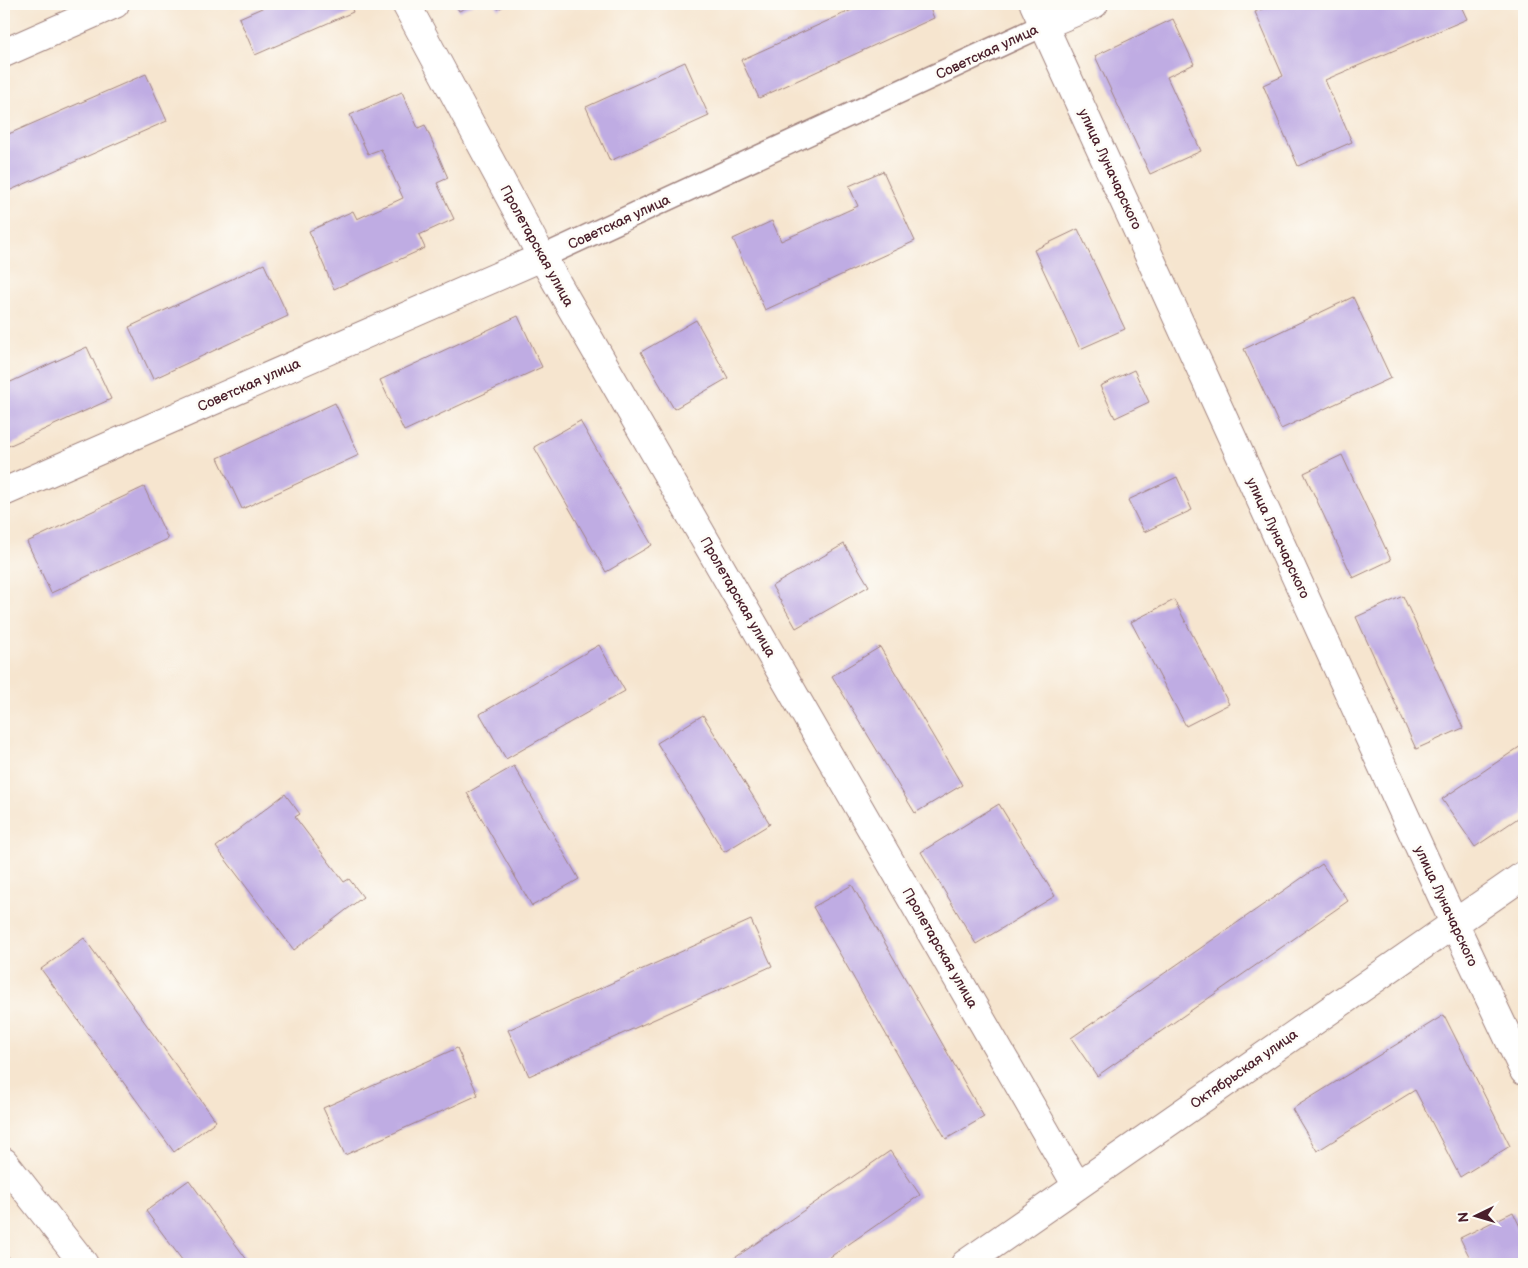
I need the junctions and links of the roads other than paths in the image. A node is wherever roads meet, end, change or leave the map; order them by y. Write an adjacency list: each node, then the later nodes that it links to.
1 (115, 4): 5 (street)
2 (406, 4): 6 (street, Пролетарская улица)
3 (1094, 4): 4 (street, Советская улица)
4 (1039, 15): 6 (street, Советская улица); 9 (street, улица Луначарского)
5 (4, 53)
6 (542, 257): 7 (street, Советская улица); 12 (street, Пролетарская улица)
7 (4, 492)
8 (1524, 875): 9 (street, Октябрьская улица)
9 (1454, 923): 10 (street, улица Луначарского); 12 (street, Октябрьская улица)
10 (1524, 1071)
11 (4, 1162): 13 (street)
12 (1077, 1186): 14 (street, Октябрьская улица)
13 (84, 1264)
14 (965, 1264)

